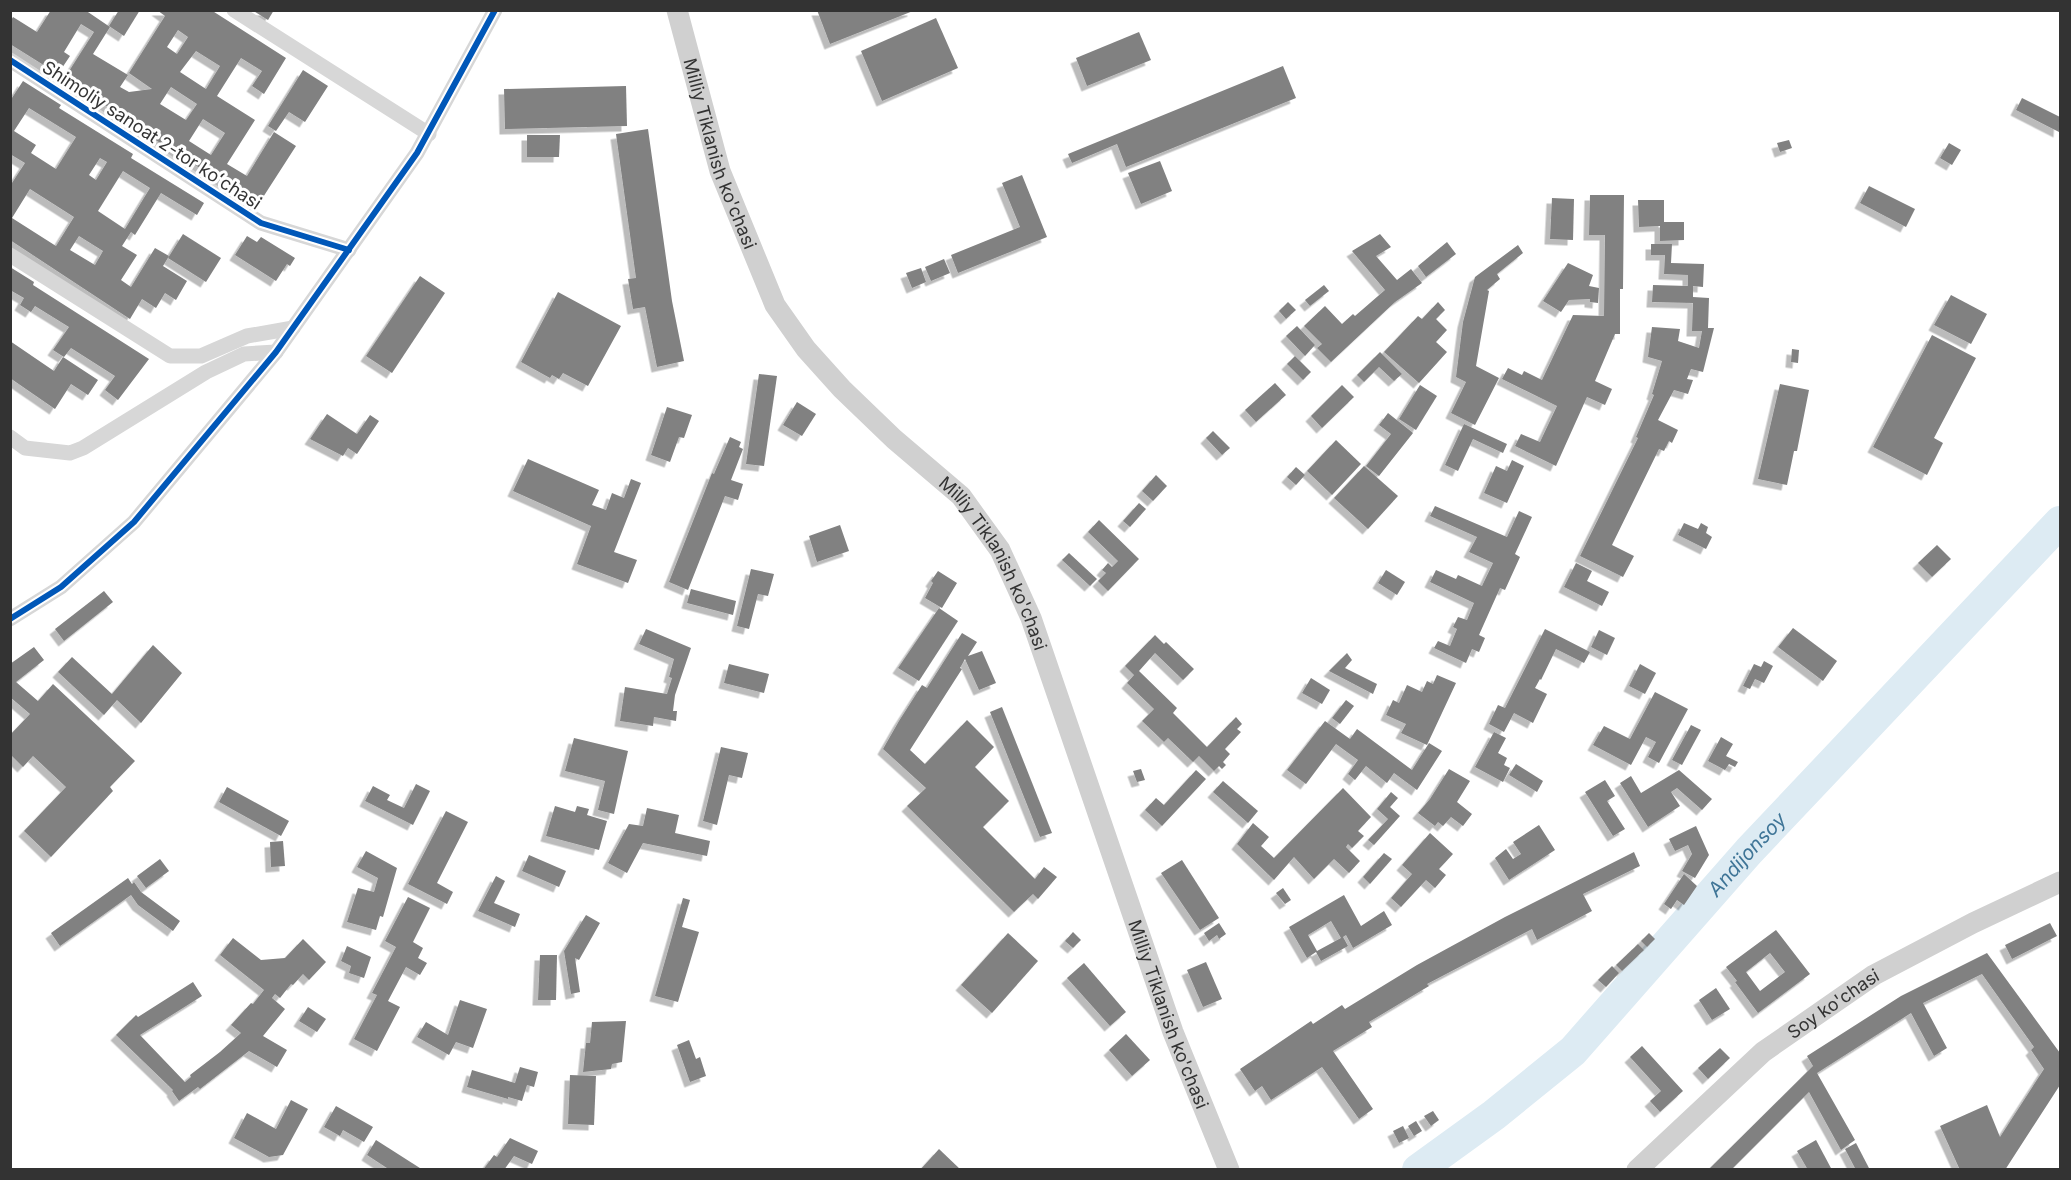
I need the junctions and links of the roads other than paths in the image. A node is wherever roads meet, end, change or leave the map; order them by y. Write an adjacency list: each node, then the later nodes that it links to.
1 (234, 10): 5 (street)
2 (495, 10): 5 (street)
3 (677, 10): 14 (main road, Milliy Tiklanish ko'chasi)
4 (10, 60): 6 (street, Shimoliy sanoat 2-tor koʻchasi)
5 (429, 134): 6 (street)
6 (349, 250): 8 (street)
7 (10, 255): 8 (street)
8 (293, 328): 9 (street)
9 (276, 352): 11 (street); 12 (street)
10 (10, 437): 11 (street)
11 (18, 450)
12 (10, 619)
13 (2061, 882): 15 (main road, Soy ko'chasi)
14 (1229, 1170)
15 (1637, 1170)

